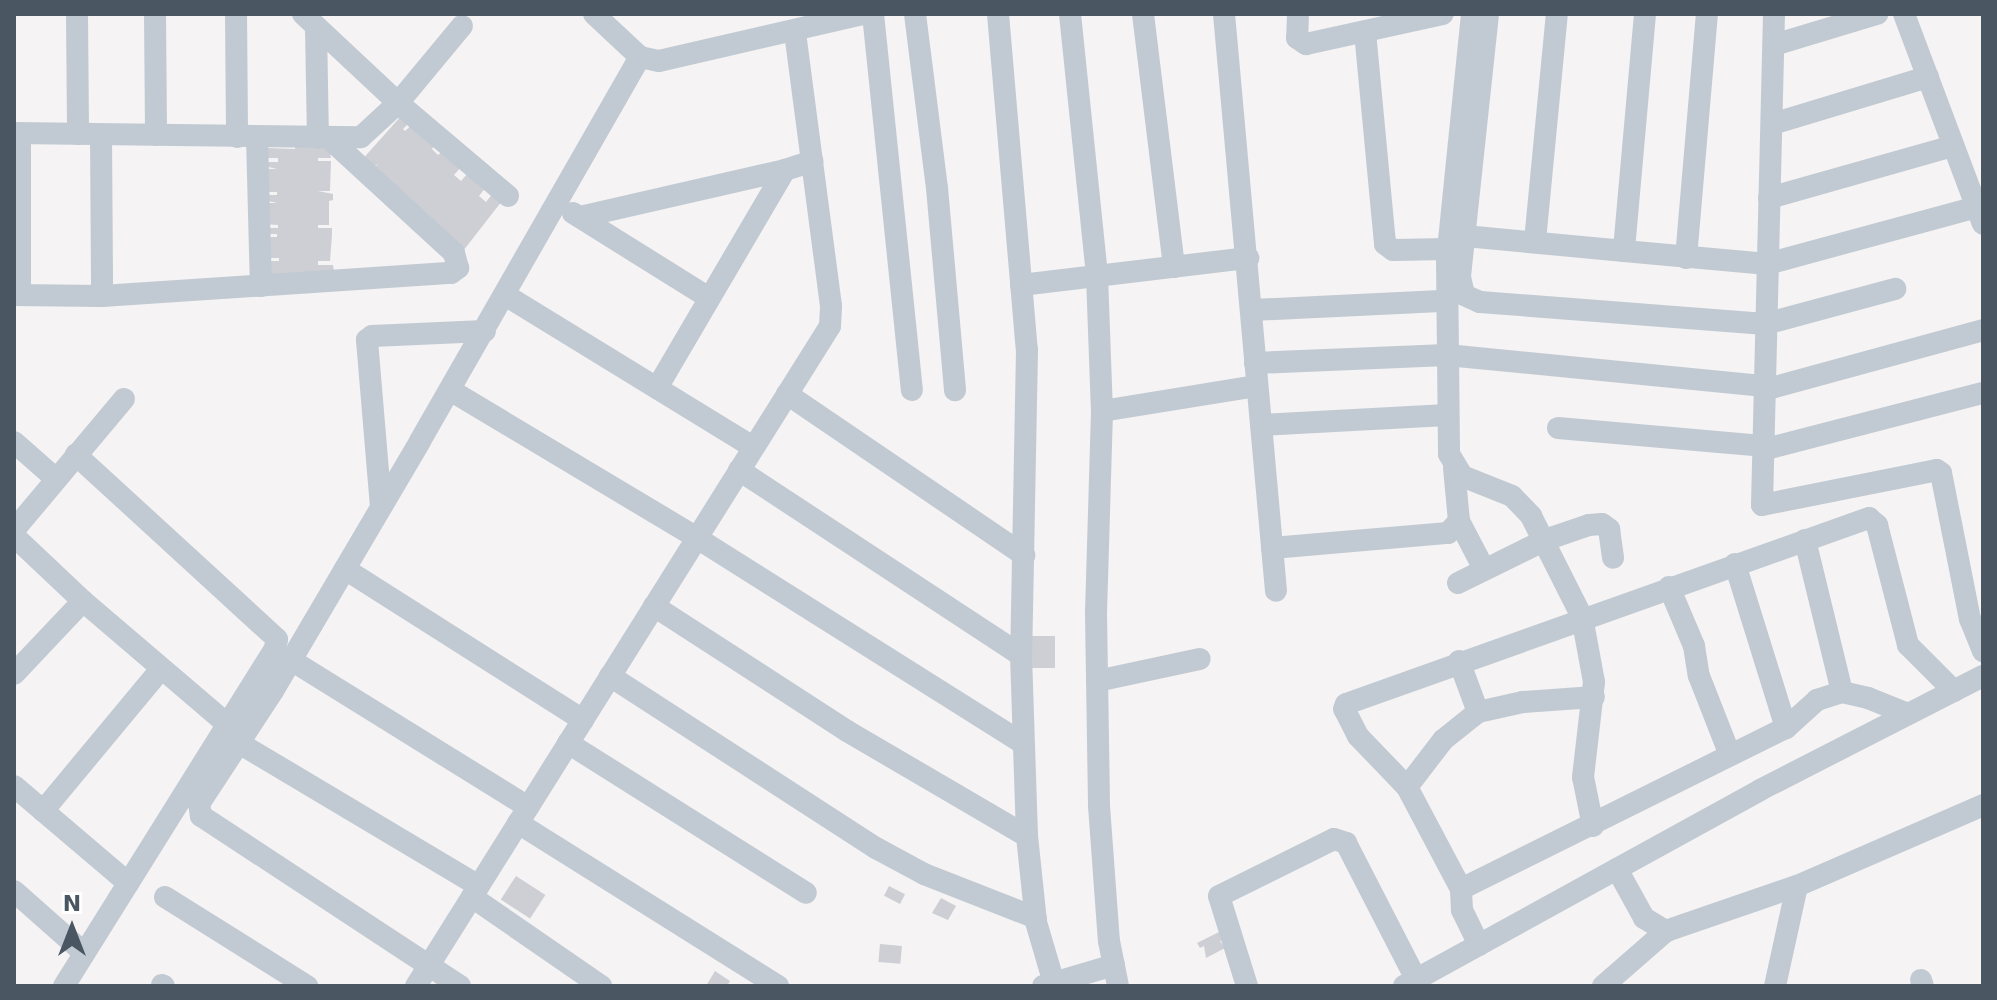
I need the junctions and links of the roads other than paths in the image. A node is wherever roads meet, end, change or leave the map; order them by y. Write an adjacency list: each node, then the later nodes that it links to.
1 (77, 14): 32 (street)
2 (155, 14): 34 (street)
3 (236, 14): 35 (street)
4 (594, 14): 27 (street)
5 (862, 14): 24 (street)
6 (873, 14): 70 (street)
7 (915, 14): 71 (street)
8 (998, 14): 53 (street)
9 (1070, 14): 52 (street)
10 (1143, 14): 51 (street)
11 (1224, 14): 48 (street)
12 (1298, 14): 25 (street)
13 (1443, 14): 25 (street)
14 (1472, 14): 46 (street)
15 (1488, 14): 46 (street)
16 (1557, 14): 45 (street)
17 (1645, 14): 47 (street)
18 (1707, 14): 49 (street)
19 (1774, 14): 26 (street)
20 (1877, 14): 26 (street)
21 (1904, 14): 28 (street)
22 (309, 21): 29 (street); 36 (street)
23 (462, 26): 29 (street)
24 (795, 31): 27 (street); 38 (street)
25 (1365, 32): 46 (street)
26 (1774, 45): 30 (street)
27 (640, 57): 42 (street)
28 (1928, 77): 30 (street); 37 (street)
29 (398, 103): 36 (street); 40 (street)
30 (1772, 124): 41 (street)
31 (17, 134): 32 (street); 56 (street)
32 (78, 134): 33 (street)
33 (101, 135): 34 (street); 58 (street)
34 (156, 135): 35 (street)
35 (247, 137): 36 (street); 54 (street)
36 (324, 138): 54 (street)
37 (1953, 146): 41 (street); 43 (street)
38 (813, 161): 39 (street); 73 (street)
39 (785, 170): 44 (street); 59 (street)
40 (508, 196)
41 (1769, 198): 50 (street)
42 (559, 204): 44 (street); 57 (street)
43 (1980, 216): 50 (street)
44 (580, 217): 59 (street)
45 (1535, 241): 46 (street); 47 (street)
46 (1457, 242): 60 (street); 62 (street)
47 (1624, 251): 49 (street)
48 (1248, 258): 51 (street); 61 (street)
49 (1686, 258): 50 (street)
50 (1767, 264): 62 (street)
51 (1174, 267): 52 (street)
52 (1097, 276): 53 (street); 75 (street)
53 (1021, 285): 93 (street)
54 (261, 286): 58 (street)
55 (1895, 289): 62 (street)
56 (17, 295): 58 (street)
57 (505, 295): 64 (street); 67 (street)
58 (102, 296)
59 (709, 298): 67 (street)
60 (1446, 301): 61 (street); 65 (street)
61 (1252, 310): 66 (street)
62 (1765, 324): 68 (street)
63 (1983, 330): 68 (street)
64 (485, 331): 69 (street); 86 (street)
65 (1447, 355): 66 (street); 68 (street); 76 (street)
66 (1256, 374): 75 (street); 77 (street)
67 (657, 388): 80 (street)
68 (1764, 388): 81 (street)
69 (450, 390): 86 (street); 89 (street)
70 (912, 390)
71 (955, 390)
72 (1983, 393): 81 (street)
73 (787, 394): 80 (street); 93 (street)
74 (124, 399): 82 (street)
75 (1102, 411): 113 (street)
76 (1447, 415): 77 (street); 83 (street)
77 (1261, 425): 92 (street)
78 (1558, 428): 81 (street)
79 (14, 442): 85 (street)
80 (753, 447): 84 (street)
81 (1762, 448): 104 (street)
82 (76, 455): 85 (street); 120 (street)
83 (1454, 468): 87 (street); 90 (street)
84 (739, 470): 89 (street); 105 (street)
85 (56, 479): 88 (street)
86 (381, 507): 96 (street)
87 (1459, 521): 92 (street); 97 (street)
88 (14, 533): 101 (street)
89 (697, 538): 102 (street); 124 (street)
90 (1545, 540): 94 (street); 97 (street); 103 (street)
91 (1805, 540): 95 (street); 114 (street); 115 (street)
92 (1272, 548): 100 (street)
93 (1024, 555): 105 (street)
94 (1613, 558)
95 (1735, 564): 99 (street); 121 (street)
96 (345, 569): 107 (street); 119 (street)
97 (1484, 569): 98 (street)
98 (1458, 583)
99 (1669, 587): 103 (street); 125 (street)
100 (1276, 591)
101 (83, 601): 109 (street); 110 (street)
102 (654, 606): 111 (street); 132 (street)
103 (1582, 617): 108 (street); 116 (street)
104 (1983, 651)
105 (1021, 655): 124 (street)
106 (1200, 659): 113 (street)
107 (291, 660): 122 (street); 130 (street)
108 (1459, 661): 117 (street); 127 (street)
109 (160, 670): 120 (street); 129 (street)
110 (14, 674)
111 (610, 676): 119 (street); 141 (street)
112 (1983, 676): 114 (street)
113 (1097, 681): 146 (street)
114 (1954, 691): 118 (street)
115 (1842, 692): 118 (street); 121 (street)
116 (1594, 697): 117 (street); 131 (street)
117 (1478, 712): 127 (street)
118 (1908, 714): 133 (street)
119 (583, 720): 123 (street)
120 (226, 723): 134 (street)
121 (1786, 728): 125 (street)
122 (239, 743): 138 (street); 145 (street)
123 (568, 743): 130 (street); 139 (street)
124 (1023, 743): 132 (street)
125 (1730, 755): 131 (street)
126 (14, 786): 129 (street)
127 (1407, 787): 136 (street)
128 (1983, 805): 135 (street)
129 (43, 811): 134 (street)
130 (523, 815): 138 (street); 154 (street)
131 (1593, 826): 136 (street)
132 (1027, 836): 141 (street)
133 (1617, 869): 142 (street); 143 (street)
134 (128, 883): 144 (street)
135 (1797, 886): 142 (street); 157 (street)
136 (1461, 889): 143 (street)
137 (14, 891): 144 (street)
138 (475, 891): 145 (street); 153 (street)
139 (806, 893)
140 (165, 897): 150 (street)
141 (1036, 918): 148 (street)
142 (1666, 931): 156 (street)
143 (1479, 945): 147 (street)
144 (84, 953): 149 (street)
145 (429, 965): 151 (street); 152 (street)
146 (1116, 976): 148 (street)
147 (1410, 983): 155 (street)
148 (1049, 984)
149 (64, 986)
150 (307, 986)
151 (416, 986)
152 (460, 986)
153 (601, 986)
154 (778, 986)
155 (1247, 986)
156 (1603, 986)
157 (1775, 986)

